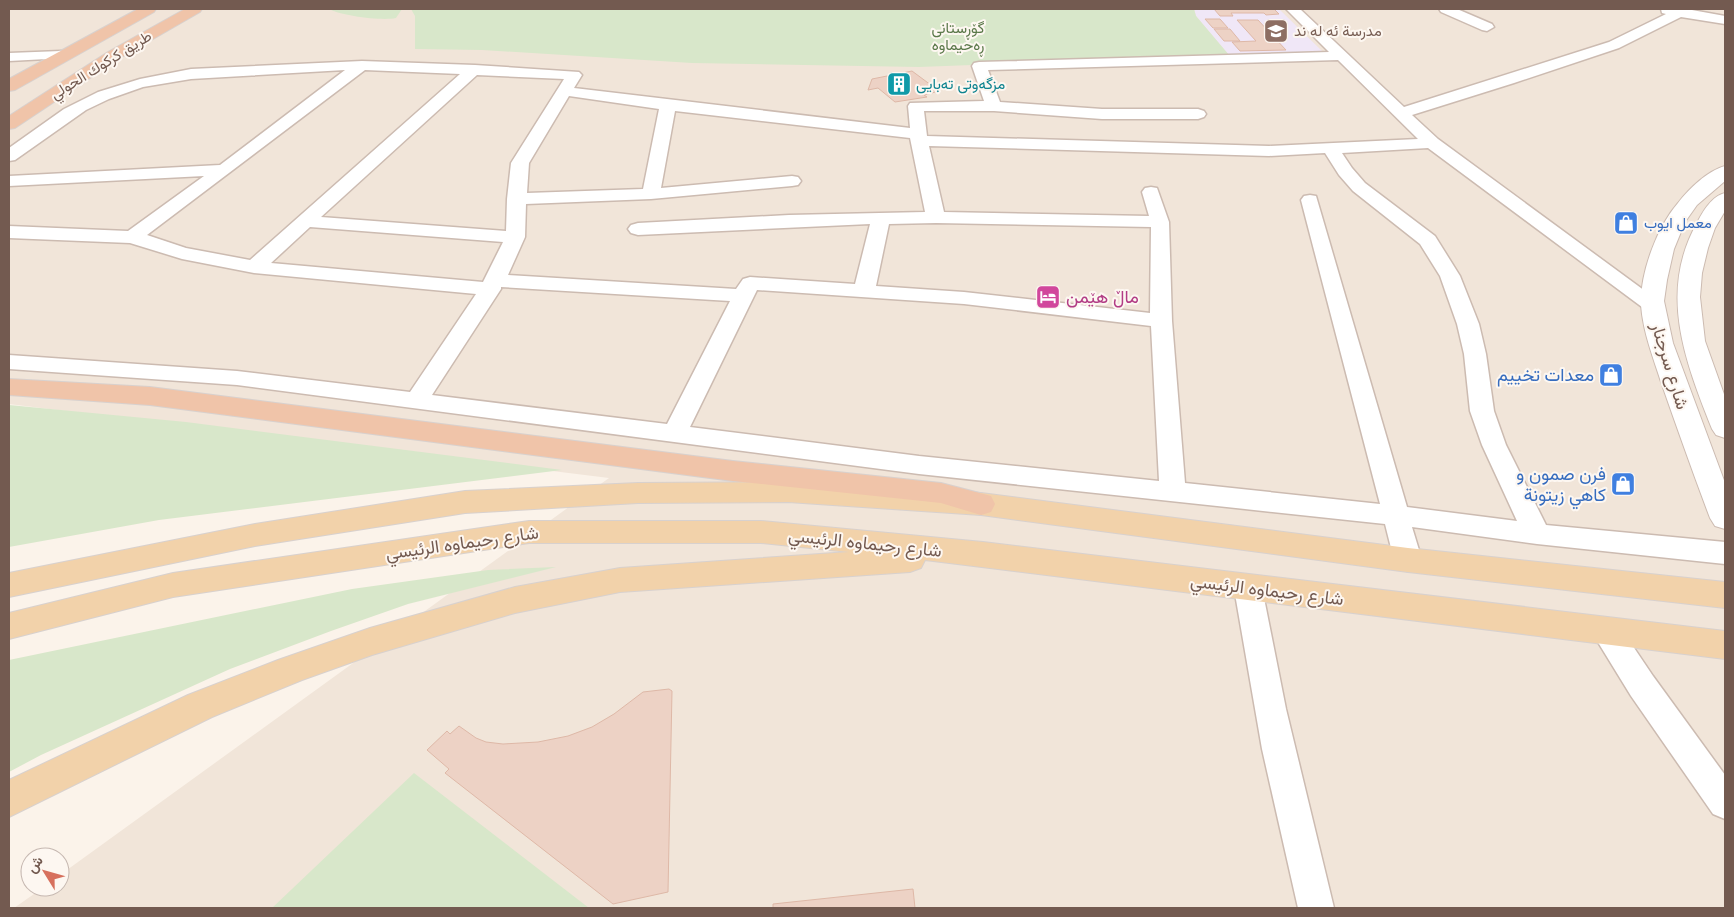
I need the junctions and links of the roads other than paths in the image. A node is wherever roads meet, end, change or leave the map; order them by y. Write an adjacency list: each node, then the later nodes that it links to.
1 (149, 9): 7 (highway, طريق كركوك الحولي)
2 (194, 9): 9 (highway, طريق كركوك الحولي)
3 (1293, 9): 12 (street)
4 (1446, 9): 10 (street)
5 (1658, 9): 6 (street)
6 (1682, 10): 8 (street); 22 (street)
7 (132, 18): 9 (highway); 11 (highway, طريق كركوك الحولي)
8 (1725, 20)
9 (172, 21): 19 (highway, طريق كركوك الحولي)
10 (1487, 27)
11 (61, 55): 13 (street); 16 (highway, طريق كركوك الحولي)
12 (1340, 56): 20 (street); 22 (street)
13 (9, 57)
14 (362, 65): 15 (street); 21 (street); 31 (street)
15 (475, 69): 17 (street); 42 (street)
16 (9, 86)
17 (564, 91): 18 (street); 37 (street)
18 (668, 105): 26 (street); 36 (street)
19 (36, 106): 21 (street); 25 (highway, طريق كركوك الحولي)
20 (994, 106): 23 (street); 26 (street)
21 (76, 110): 30 (street)
22 (1400, 113): 27 (street)
23 (1102, 114): 24 (street); 28 (street)
24 (1198, 114)
25 (9, 124)
26 (918, 137): 28 (street); 40 (street)
27 (1432, 143): 29 (street); 52 (street)
28 (1118, 146): 29 (street)
29 (1330, 147): 64 (street)
30 (9, 156)
31 (224, 170): 33 (street); 46 (street)
32 (1725, 172): 52 (street, شارع سرجنار)
33 (9, 181)
34 (792, 181): 36 (street)
35 (1151, 192): 43 (street)
36 (651, 194): 37 (street)
37 (516, 199): 47 (street)
38 (1310, 200): 62 (street)
39 (1724, 201): 57 (street, شارع سرجنار)
40 (936, 217): 41 (street); 43 (street)
41 (881, 220): 44 (street); 50 (street)
42 (306, 221): 47 (street); 48 (street)
43 (1160, 222): 53 (street)
44 (638, 229)
45 (9, 232): 46 (street)
46 (132, 236): 48 (street)
47 (515, 237): 49 (street)
48 (254, 267): 49 (street)
49 (493, 285): 51 (street); 56 (street)
50 (864, 291): 51 (street); 53 (street)
51 (742, 296): 59 (street)
52 (1653, 306): 63 (street, شارع سرجنار)
53 (1161, 321): 60 (street)
54 (9, 362): 56 (street)
55 (9, 387): 61 (highway)
56 (417, 400): 59 (street)
57 (1720, 404): 58 (street, شارع سرجنار)
58 (1725, 429)
59 (675, 433): 60 (street)
60 (1173, 491): 62 (street)
61 (981, 504): 67 (main road, شارع رحيماوه الرئيسي); 68 (main road, شارع رحيماوه الرئيسي)
62 (1395, 515): 64 (street); 67 (street)
63 (1725, 518)
64 (1537, 534): 65 (street)
65 (1725, 553)
66 (984, 554): 69 (main road, شارع رحيماوه الرئيسي); 71 (main road, شارع رحيماوه الرئيسي); 74 (main road)
67 (1408, 560): 70 (main road, شارع رحيماوه الرئيسي)
68 (9, 585)
69 (1248, 588): 72 (main road, شارع رحيماوه الرئيسي); 76 (street)
70 (1725, 594)
71 (9, 626)
72 (1606, 630): 73 (main road, شارع رحيماوه الرئيسي); 75 (street)
73 (1725, 645)
74 (9, 799)
75 (1725, 803)
76 (1316, 908)

